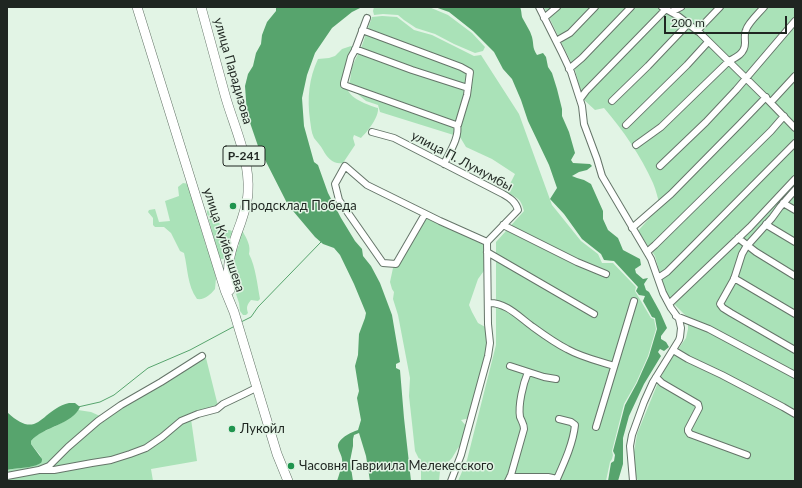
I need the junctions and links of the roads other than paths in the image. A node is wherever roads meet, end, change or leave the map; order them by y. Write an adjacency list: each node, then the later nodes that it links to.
1 (138, 7): 59 (highway, улица Куйбышева)
2 (201, 7): 59 (highway, улица Парадизова / Р-241)
3 (539, 7): 12 (street)
4 (557, 7): 12 (street)
5 (596, 7): 17 (street)
6 (631, 7): 21 (street)
7 (681, 7): 10 (street)
8 (720, 7): 16 (street)
9 (764, 7): 20 (street)
10 (666, 10): 14 (street); 26 (street)
11 (367, 18): 15 (street)
12 (544, 18): 17 (street)
13 (795, 22): 23 (street)
14 (688, 24): 16 (street); 27 (street)
15 (362, 30): 19 (street); 24 (street)
16 (697, 31): 18 (street)
17 (556, 41): 21 (street)
18 (708, 42): 20 (street); 31 (street)
19 (355, 49): 24 (street); 30 (street)
20 (729, 61): 23 (street); 35 (street)
21 (569, 69): 26 (street)
22 (795, 76): 28 (street)
23 (747, 78): 25 (street); 37 (street)
24 (468, 88): 30 (street)
25 (766, 97): 28 (street); 45 (street)
26 (580, 99): 45 (street)
27 (612, 101)
28 (770, 102): 29 (street)
29 (784, 116): 32 (street); 51 (street)
30 (457, 125): 36 (street)
31 (626, 125)
32 (795, 128)
33 (372, 132): 36 (street, улица П. Лумумбы)
34 (795, 143): 54 (street)
35 (636, 145)
36 (444, 164): 44 (street, улица П. Лумумбы)
37 (660, 166)
38 (795, 179): 46 (street)
39 (795, 190): 40 (street)
40 (783, 203): 41 (street); 43 (street)
41 (795, 210)
42 (425, 214): 42 (street); 47 (street)
43 (766, 224): 48 (street); 49 (street)
44 (503, 225): 47 (street, улица П. Лумумбы); 52 (street)
45 (632, 228): 51 (street)
46 (738, 238): 49 (street); 58 (street)
47 (487, 242): 50 (street)
48 (795, 242)
49 (747, 245): 53 (street); 55 (street)
50 (487, 252): 57 (street); 60 (street)
51 (646, 252): 54 (street)
52 (606, 274)
53 (795, 276)
54 (658, 278): 58 (street)
55 (734, 278): 61 (street); 64 (street)
56 (634, 301): 67 (street)
57 (488, 303): 67 (street); 82 (street)
58 (669, 304): 62 (street)
59 (233, 309): 72 (highway, улица Куйбышева / Р-241)
60 (594, 314)
61 (795, 314)
62 (676, 316): 63 (street); 69 (street)
63 (674, 350): 70 (street); 73 (street)
64 (795, 350)
65 (202, 356): 77 (street)
66 (510, 366): 68 (street)
67 (614, 366): 75 (street)
68 (528, 372): 71 (street); 79 (street)
69 (795, 375)
70 (656, 377): 76 (street); 83 (street)
71 (556, 379)
72 (256, 388): 77 (street); 81 (highway, улица Куйбышева / Р-241)
73 (795, 414)
74 (559, 419): 80 (street)
75 (596, 427)
76 (747, 455)
77 (39, 470): 78 (street)
78 (7, 476)
79 (509, 479): 80 (street)
80 (557, 480)
81 (288, 481)
82 (451, 481)
83 (633, 481)

